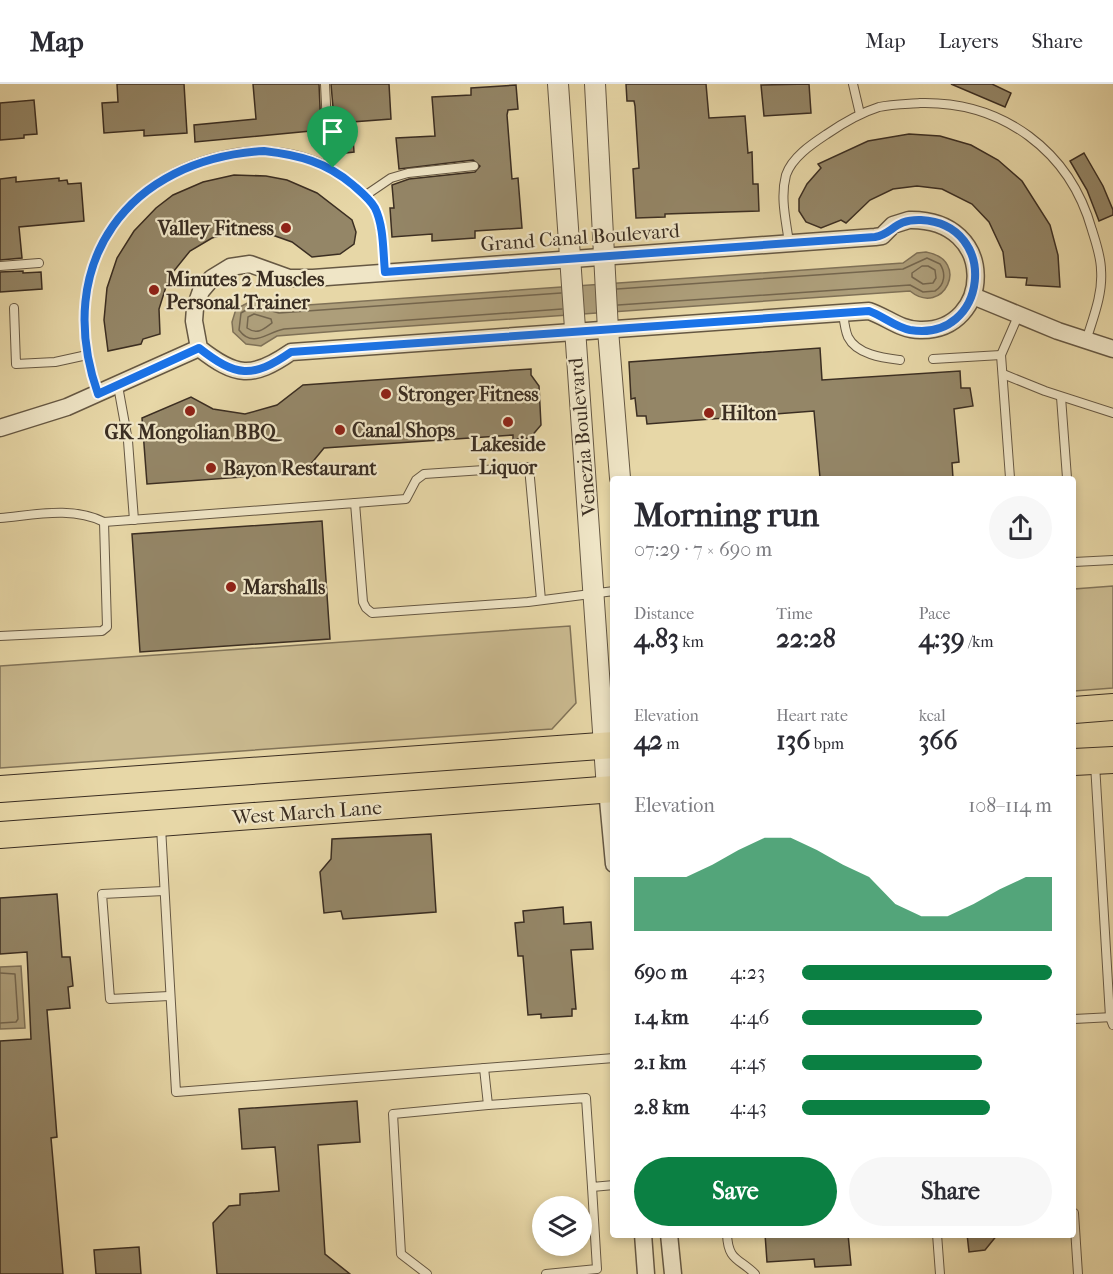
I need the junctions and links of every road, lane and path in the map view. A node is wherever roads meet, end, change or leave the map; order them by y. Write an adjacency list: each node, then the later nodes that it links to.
1 (325, 84): 6 (lane)
2 (558, 84): 11 (street, Venezia Boulevard)
3 (595, 84): 10 (street, Venezia Boulevard)
4 (853, 84): 5 (lane)
5 (860, 114): 9 (lane); 21 (lane)
6 (329, 166): 8 (lane); 25 (lane)
7 (474, 166): 8 (lane)
8 (366, 195): 14 (lane)
9 (789, 243): 10 (street, Grand Canal Boulevard); 15 (street, Grand Canal Boulevard)
10 (606, 257): 11 (street, Grand Canal Boulevard); 19 (street, Venezia Boulevard)
11 (571, 260): 14 (street, Grand Canal Boulevard); 20 (street, Venezia Boulevard)
12 (39, 262): 13 (lane)
13 (0, 266)
14 (385, 272): 22 (street, Grand Canal Boulevard)
15 (972, 296): 17 (street); 18 (street)
16 (14, 308): 25 (lane)
17 (843, 313): 19 (street); 27 (lane)
18 (1018, 316): 21 (street); 24 (lane)
19 (608, 330): 20 (street); 34 (street, Venezia Boulevard)
20 (574, 332): 22 (street); 43 (street, Venezia Boulevard)
21 (1086, 341): 23 (street)
22 (199, 348): 29 (street)
23 (1113, 350)
24 (1002, 355): 26 (lane); 28 (lane)
25 (87, 356): 30 (lane)
26 (933, 359)
27 (900, 360)
28 (1003, 374): 31 (lane); 35 (lane)
29 (118, 386): 30 (street); 39 (lane)
30 (98, 394): 33 (street)
31 (1061, 397): 32 (lane); 36 (lane)
32 (1113, 413)
33 (0, 428)
34 (620, 476)
35 (1010, 476)
36 (1067, 476)
37 (355, 503): 39 (lane); 44 (lane); 44 (lane)
38 (0, 518): 40 (lane)
39 (134, 520): 40 (lane)
40 (104, 522): 45 (lane)
41 (1113, 560): 42 (lane)
42 (1076, 562)
43 (604, 593): 44 (lane); 46 (street, Venezia Boulevard)
44 (541, 600)
45 (0, 636)
46 (606, 663): 49 (street, Venezia Boulevard)
47 (1113, 707): 48 (main road)
48 (1076, 710)
49 (608, 745): 51 (main road); 52 (street, Venezia Boulevard)
50 (1094, 761): 57 (lane)
51 (0, 789)
52 (610, 789): 53 (main road, West March Lane)
53 (161, 823): 54 (main road, West March Lane); 55 (lane)
54 (0, 835)
55 (164, 891): 59 (lane); 59 (lane)
56 (1113, 893): 57 (lane)
57 (1103, 894): 58 (lane)
58 (1109, 932): 61 (lane)
59 (169, 996): 63 (lane)
60 (1076, 1020): 61 (lane)
61 (1112, 1020)
62 (610, 1058): 63 (lane)
63 (484, 1068): 64 (lane)
64 (488, 1105): 66 (lane); 72 (lane)
65 (610, 1185): 66 (lane)
66 (592, 1187): 73 (lane)
67 (643, 1238): 74 (street)
68 (669, 1238): 75 (street)
69 (727, 1238): 76 (lane)
70 (937, 1238): 77 (lane)
71 (1076, 1238): 78 (lane)
72 (427, 1274)
73 (546, 1274)
74 (646, 1274)
75 (673, 1274)
76 (755, 1274)
77 (940, 1274)
78 (1078, 1274)

